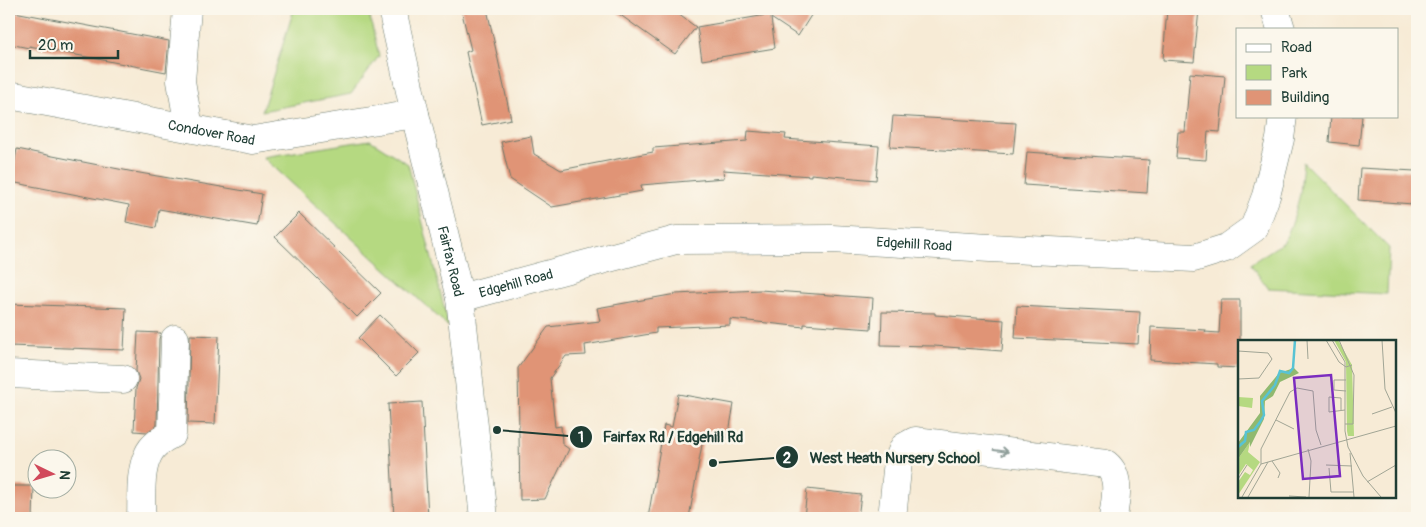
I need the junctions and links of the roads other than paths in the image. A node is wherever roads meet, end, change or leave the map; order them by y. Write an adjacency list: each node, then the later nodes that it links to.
1 (187, 9): 8 (street)
2 (392, 9): 6 (street, Fairfax Road)
3 (1276, 9): 4 (street)
4 (1281, 28)
5 (9, 95): 8 (street, Condover Road)
6 (415, 114): 8 (street, Condover Road); 9 (street, Fairfax Road)
7 (1283, 118): 9 (street, Edgehill Road)
8 (189, 128)
9 (460, 298): 14 (street, Fairfax Road)
10 (175, 339): 13 (street)
11 (9, 374): 12 (street)
12 (123, 379)
13 (141, 518)
14 (484, 518)
15 (892, 518): 16 (street, one-way to 16)
16 (1113, 518)

